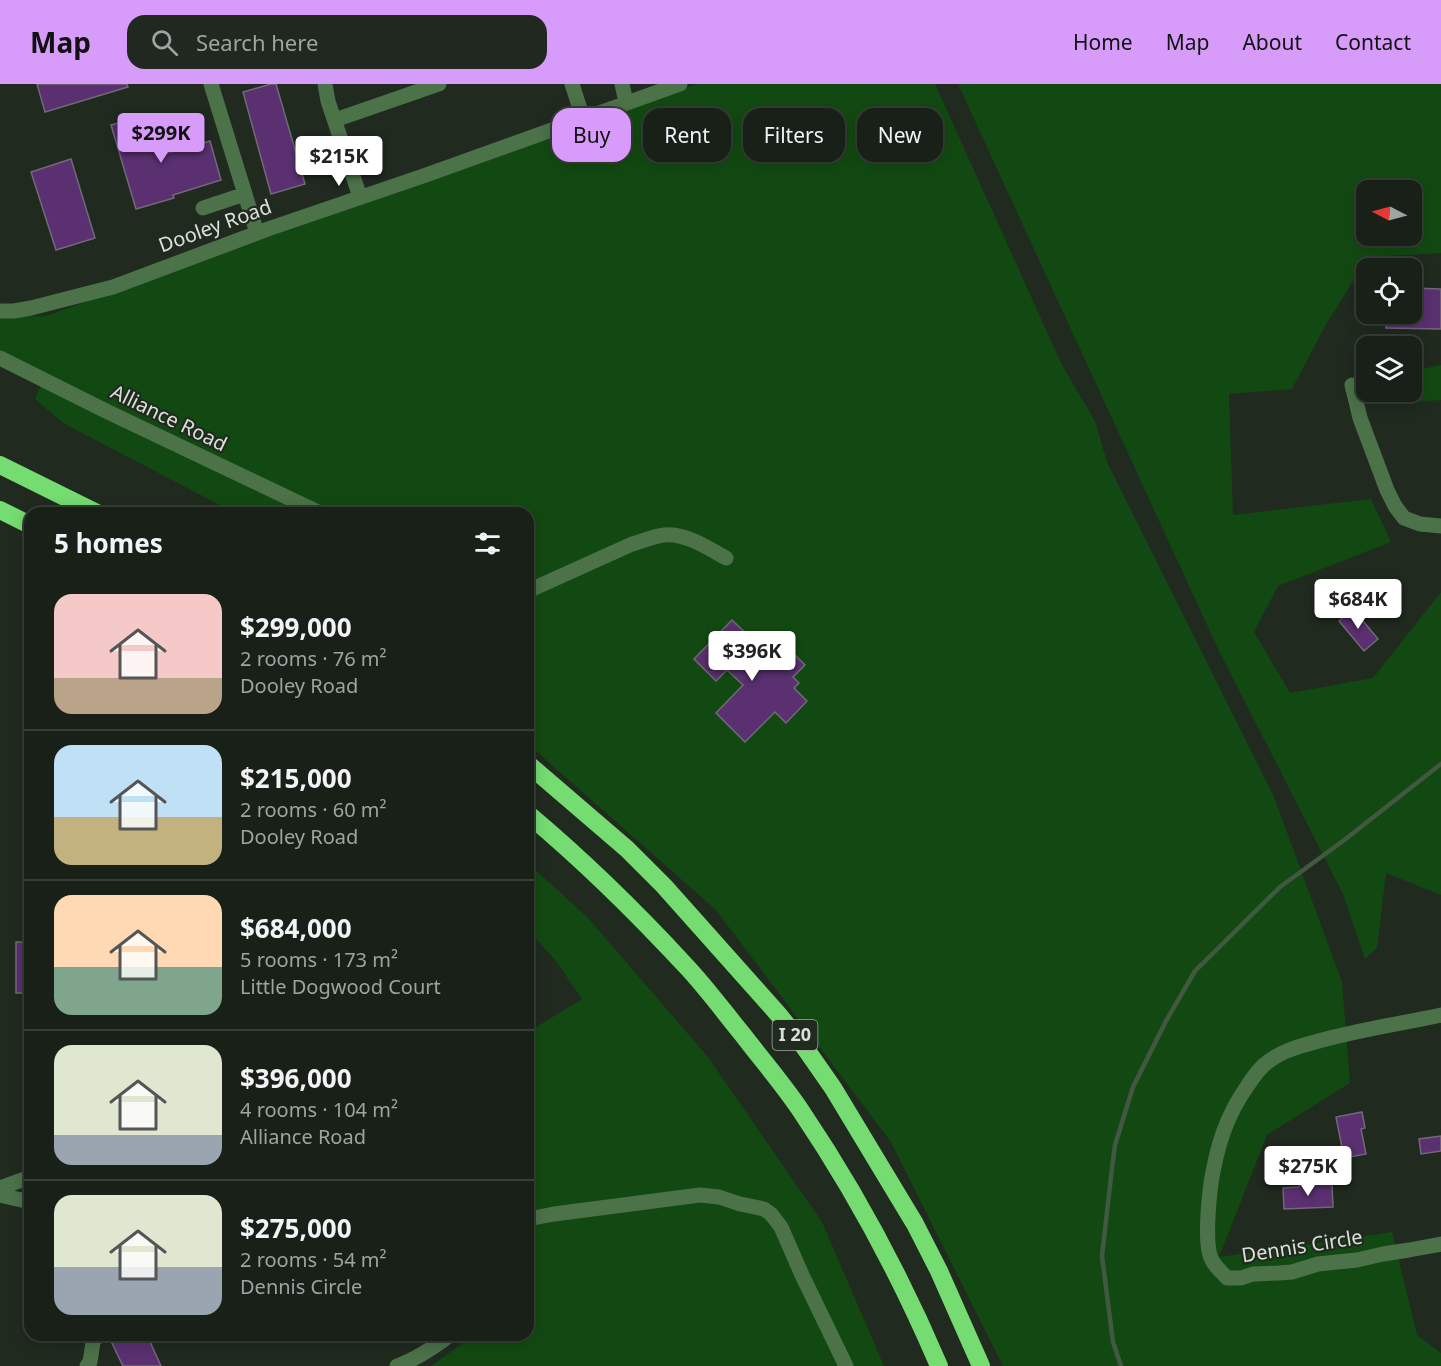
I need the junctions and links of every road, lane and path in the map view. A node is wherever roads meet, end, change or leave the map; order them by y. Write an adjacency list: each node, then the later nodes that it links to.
1 (211, 84): 12 (street)
2 (325, 84): 10 (street)
3 (439, 84): 10 (street)
4 (572, 84): 8 (street)
5 (622, 84): 7 (street)
6 (680, 84): 7 (street, Dooley Road)
7 (626, 102): 9 (street, Dooley Road)
8 (580, 108)
9 (610, 108)
10 (335, 120): 13 (street)
11 (552, 129): 13 (street, Dooley Road)
12 (245, 194): 14 (street); 15 (street)
13 (360, 197): 15 (street, Dooley Road)
14 (203, 208)
15 (257, 233): 16 (street, Dooley Road)
16 (0, 310)
17 (0, 358): 21 (street, Alliance Road)
18 (1352, 385): 24 (street)
19 (0, 465): 20 (highway)
20 (85, 507)
21 (307, 507)
22 (0, 510): 23 (highway)
23 (24, 522)
24 (1441, 526)
25 (726, 558): 26 (street)
26 (534, 588)
27 (534, 769): 42 (highway, I 20)
28 (534, 819): 41 (highway, I 20)
29 (1441, 1015): 35 (street, Dennis Circle)
30 (24, 1179): 31 (street)
31 (0, 1188)
32 (0, 1195): 33 (street)
33 (24, 1201)
34 (534, 1218): 40 (street)
35 (1441, 1244)
36 (94, 1341): 38 (street)
37 (441, 1341): 39 (street)
38 (87, 1366)
39 (397, 1366)
40 (846, 1366)
41 (939, 1366)
42 (981, 1366)

